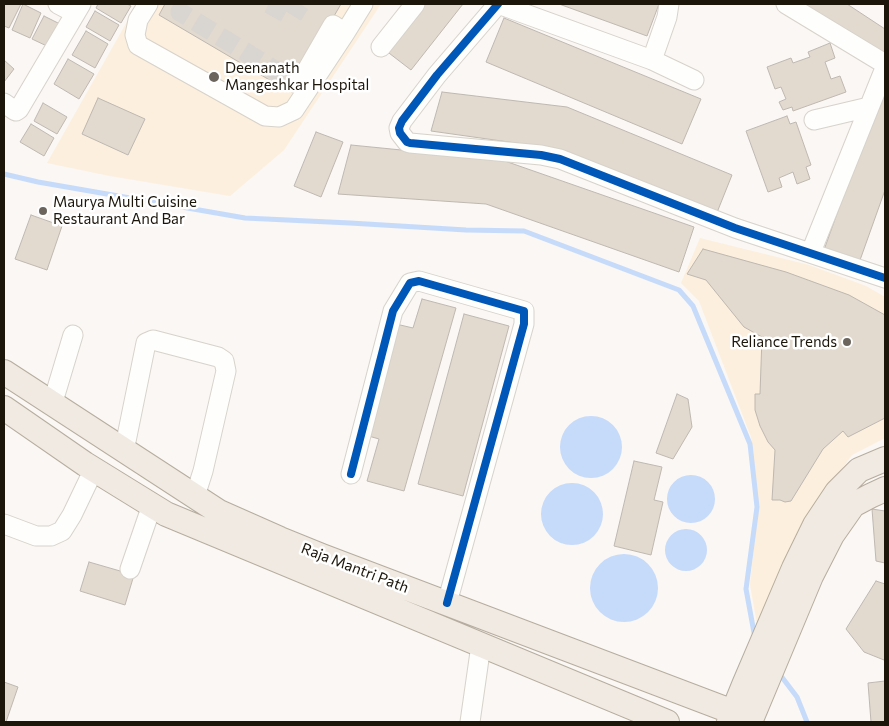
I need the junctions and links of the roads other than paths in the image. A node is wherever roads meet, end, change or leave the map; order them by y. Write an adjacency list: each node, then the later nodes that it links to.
1 (58, 4): 8 (street)
2 (148, 4): 9 (street)
3 (363, 4): 9 (street)
4 (415, 4): 10 (street)
5 (498, 4): 11 (street); 19 (street)
6 (669, 4): 11 (street)
7 (786, 4): 12 (street)
8 (78, 8): 16 (street)
9 (345, 33): 15 (street)
10 (381, 47)
11 (652, 60): 14 (street)
12 (885, 64)
13 (885, 68): 17 (street)
14 (694, 80)
15 (296, 83)
16 (4, 103)
17 (869, 107): 18 (street); 19 (street)
18 (814, 120)
19 (811, 252): 20 (street)
20 (885, 278)
21 (73, 336): 23 (street)
22 (4, 372): 23 (main road, Raja Mantri Path)
23 (52, 405): 25 (main road, Raja Mantri Path)
24 (4, 408): 27 (main road, Raja Mantri Path)
25 (124, 451): 30 (main road, Raja Mantri Path); 30 (street)
26 (885, 459): 36 (main road)
27 (94, 469): 31 (main road, Raja Mantri Path); 32 (street)
28 (351, 474): 35 (street)
29 (885, 489): 36 (main road)
30 (195, 496): 33 (main road, Raja Mantri Path)
31 (152, 505): 33 (main road, Raja Mantri Path); 34 (street)
32 (4, 524)
33 (319, 566): 35 (main road, Raja Mantri Path); 37 (main road, Raja Mantri Path)
34 (130, 569)
35 (447, 603): 38 (main road, Raja Mantri Path)
36 (779, 627): 38 (main road)
37 (481, 645): 39 (street); 40 (main road, Raja Mantri Path)
38 (737, 719)
39 (470, 722)
40 (667, 722)

